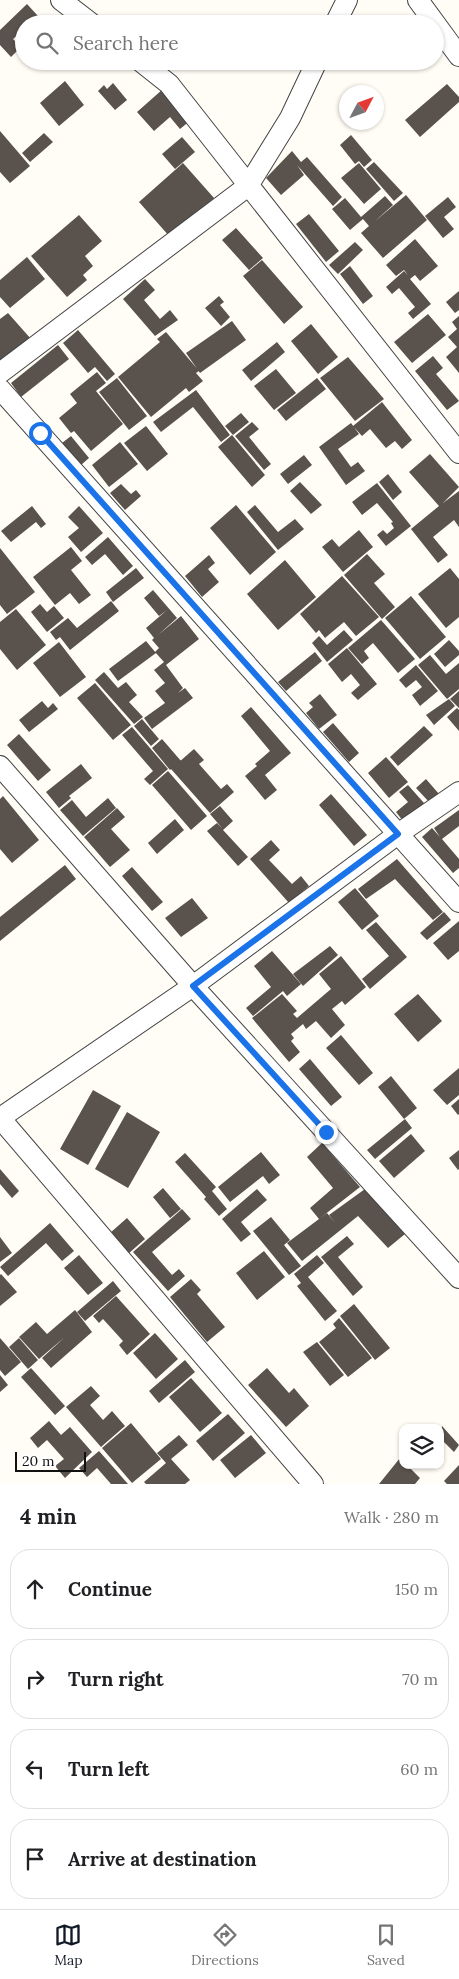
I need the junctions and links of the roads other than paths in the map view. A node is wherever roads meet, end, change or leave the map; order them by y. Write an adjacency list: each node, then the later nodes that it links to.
1 (61, 0): 4 (street)
2 (347, 0): 5 (street)
3 (418, 0): 6 (street)
4 (80, 15)
5 (340, 15)
6 (429, 15)
7 (444, 36): 8 (street)
8 (459, 56)
9 (151, 70): 11 (street)
10 (313, 70): 11 (street)
11 (248, 186): 12 (street); 14 (street)
12 (0, 373)
13 (0, 389): 17 (street)
14 (459, 453)
15 (0, 766): 19 (street)
16 (459, 792): 17 (street)
17 (398, 834): 18 (street); 19 (street)
18 (459, 902)
19 (193, 986): 20 (street); 21 (street)
20 (0, 1118): 22 (street)
21 (459, 1278)
22 (313, 1484)

